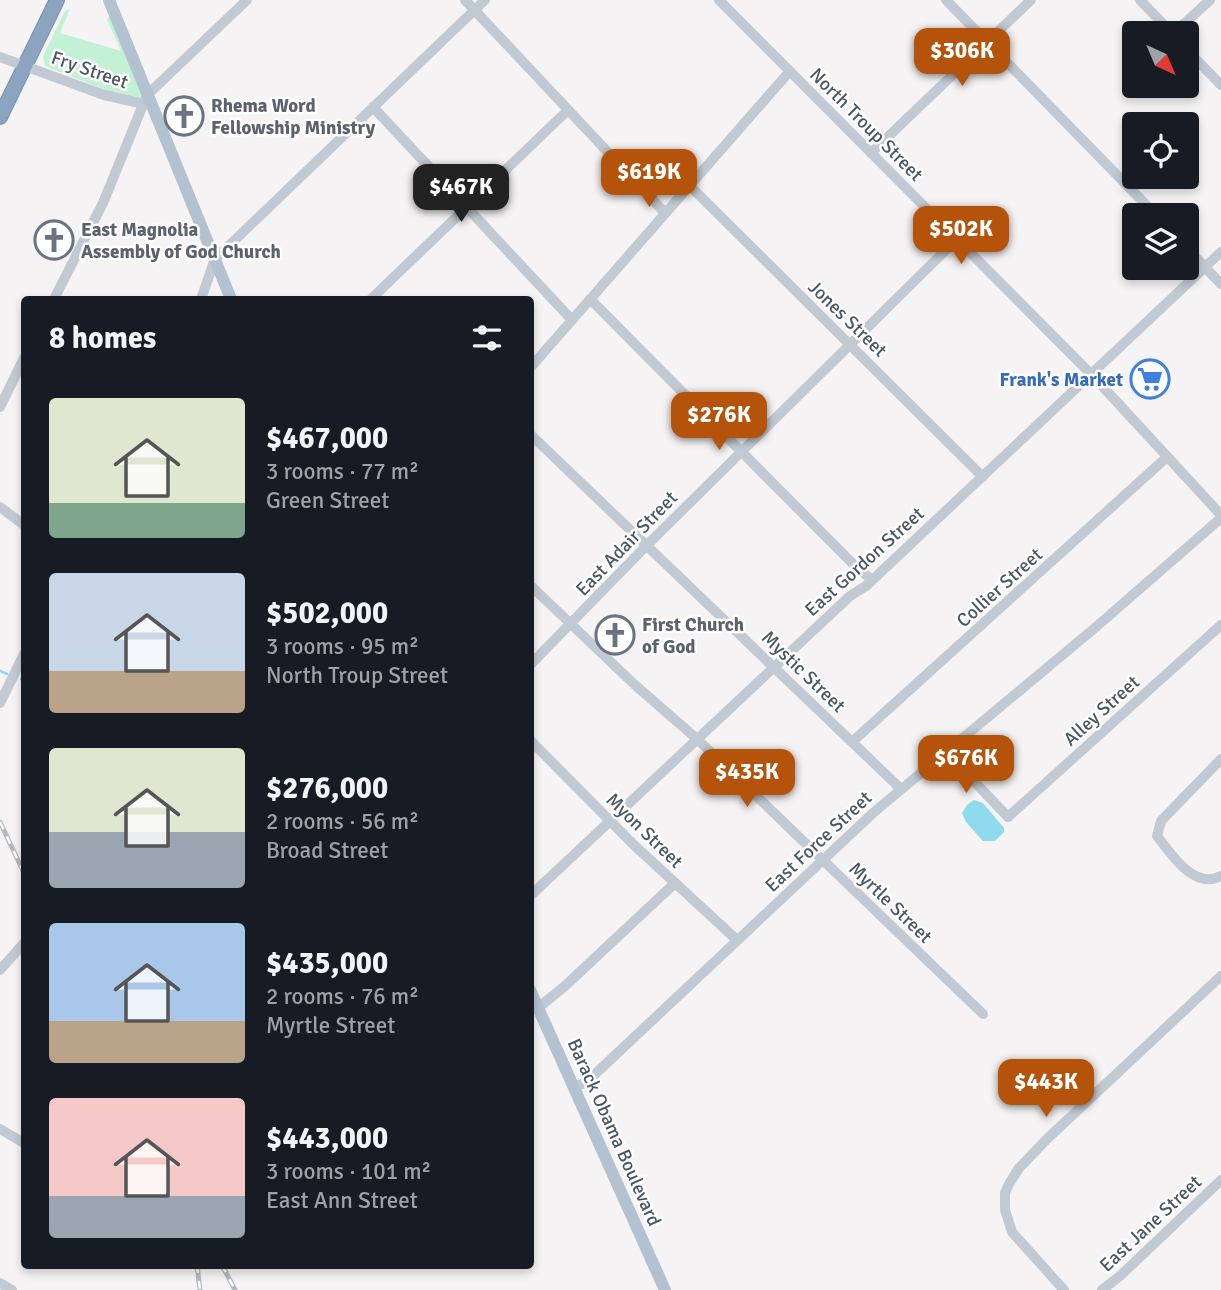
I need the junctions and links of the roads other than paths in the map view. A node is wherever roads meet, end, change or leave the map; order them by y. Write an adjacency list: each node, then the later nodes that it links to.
1 (57, 0): 17 (highway)
2 (109, 0): 20 (main road)
3 (247, 0): 20 (street)
4 (465, 0): 11 (street)
5 (485, 0): 11 (street)
6 (719, 0): 18 (street, North Troup Street)
7 (946, 0): 14 (street)
8 (1031, 0): 14 (street)
9 (1140, 0): 12 (street)
10 (1210, 0): 13 (street)
11 (474, 10): 21 (street); 22 (street)
12 (1161, 21)
13 (1186, 21)
14 (987, 42): 24 (street); 26 (street)
15 (0, 57): 17 (street, Fry Street)
16 (1199, 62): 19 (street)
17 (26, 64): 20 (street, Fry Street); 23 (highway)
18 (790, 71): 24 (street, North Troup Street); 25 (street)
19 (1221, 85)
20 (146, 100): 31 (main road); 35 (street)
21 (373, 107): 27 (street); 31 (street)
22 (568, 110): 27 (street); 28 (street)
23 (0, 117)
24 (871, 153): 29 (street, North Troup Street)
25 (689, 185): 28 (street); 41 (street, Jones Street)
26 (1144, 203)
27 (466, 206): 38 (street); 40 (street)
28 (666, 213): 39 (street)
29 (957, 239): 41 (street, East Adair Street); 44 (street, North Troup Street)
30 (1221, 252): 33 (street, East Gordon Street)
31 (215, 259): 36 (street); 37 (main road)
32 (1199, 261): 33 (street)
33 (1205, 267): 34 (street); 44 (street, East Gordon Street)
34 (1221, 284)
35 (56, 296)
36 (202, 296)
37 (230, 296)
38 (374, 296)
39 (590, 299): 40 (street); 47 (street)
40 (572, 320): 42 (street)
41 (850, 344): 47 (street, East Adair Street); 49 (street, Jones Street)
42 (534, 363)
43 (21, 364): 45 (street)
44 (1092, 375): 48 (street, North Troup Street); 49 (street, East Gordon Street)
45 (0, 407)
46 (534, 438): 53 (street, Mystic Street)
47 (740, 452): 53 (street, East Adair Street); 54 (street)
48 (1167, 457): 51 (street, North Troup Street); 63 (street, Collier Street)
49 (982, 477): 54 (street, East Gordon Street)
50 (0, 507): 52 (street)
51 (1221, 517): 65 (street, East Force Street)
52 (21, 523)
53 (646, 546): 56 (street, East Adair Street); 60 (street, Mystic Street)
54 (872, 580): 60 (street, East Gordon Street)
55 (534, 589): 56 (street, Myrtle Street)
56 (571, 624): 59 (street, East Adair Street); 62 (street, Myrtle Street)
57 (1221, 625): 65 (street, Alley Street)
58 (21, 660): 61 (street)
59 (534, 661)
60 (774, 667): 62 (street, East Gordon Street); 63 (street, Mystic Street)
61 (0, 703)
62 (697, 740): 68 (street, East Gordon Street); 69 (street, Myrtle Street)
63 (852, 742): 67 (street, Mystic Street)
64 (534, 744): 68 (street, Myon Street)
65 (946, 752): 67 (street, East Force Street)
66 (1221, 759): 70 (street)
67 (901, 789): 69 (street, East Force Street)
68 (610, 821): 71 (street, Myon Street); 72 (street, East Gordon Street)
69 (824, 861): 73 (street, East Force Street); 79 (street, Myrtle Street)
70 (1219, 877)
71 (675, 883): 73 (street, Myon Street); 78 (street)
72 (534, 892)
73 (737, 940): 80 (street, East Force Street)
74 (21, 946): 75 (street)
75 (0, 970)
76 (1221, 976): 87 (street)
77 (534, 999): 78 (main road, Barack Obama Boulevard)
78 (538, 1008): 80 (main road, Barack Obama Boulevard)
79 (983, 1014)
80 (574, 1087): 86 (main road, Barack Obama Boulevard)
81 (0, 1129): 82 (street)
82 (21, 1141)
83 (1221, 1181): 88 (street, East Jane Street)
84 (0, 1283): 85 (street)
85 (12, 1290)
86 (665, 1290)
87 (1064, 1290)
88 (1102, 1290)

